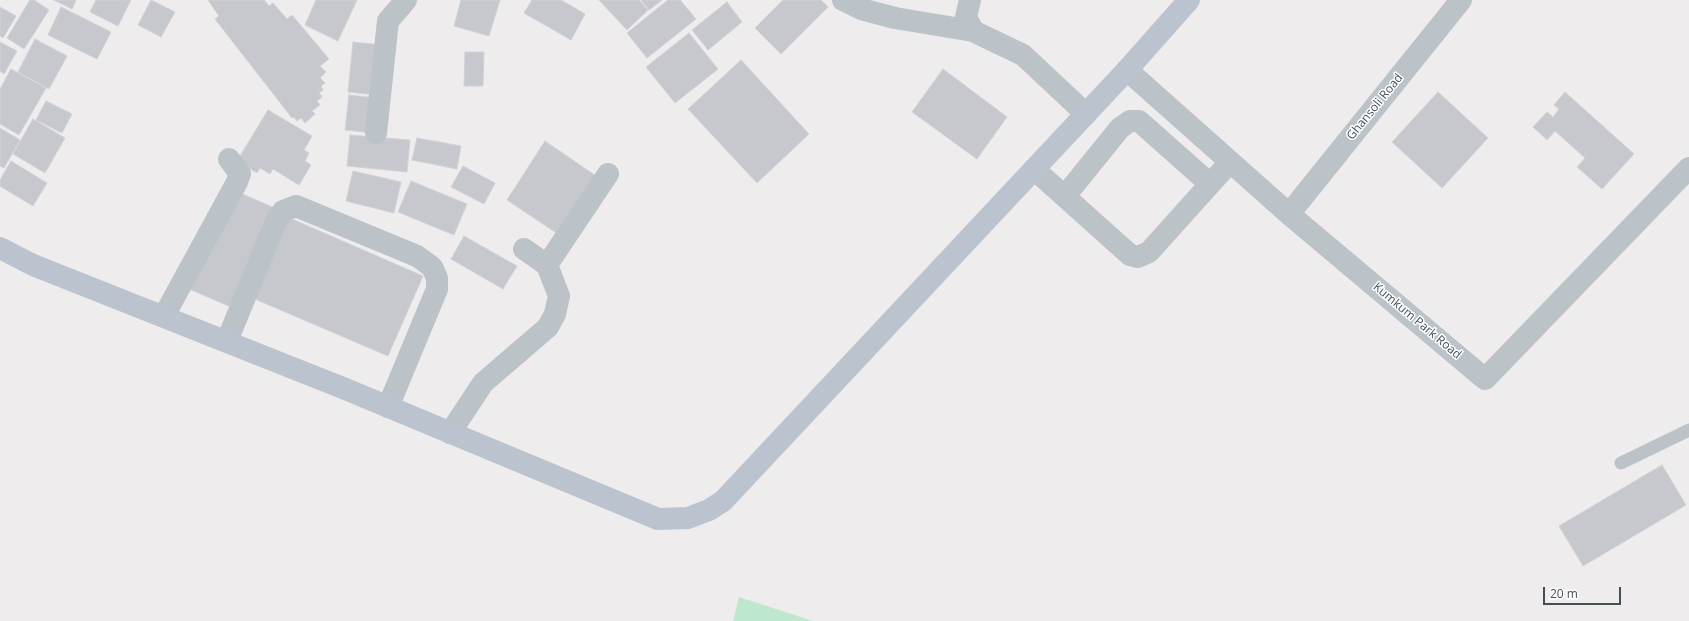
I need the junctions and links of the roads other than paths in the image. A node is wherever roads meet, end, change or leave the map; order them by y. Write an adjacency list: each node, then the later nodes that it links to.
1 (406, 0): 9 (street)
2 (844, 0): 6 (street)
3 (970, 0): 6 (street)
4 (1189, 0): 7 (street)
5 (1461, 0): 17 (street, Ghansoli Road)
6 (973, 31): 8 (street)
7 (1127, 70): 8 (street); 11 (street, Kumkum Park Road)
8 (1086, 114): 13 (street)
9 (376, 133)
10 (229, 159): 21 (street)
11 (1230, 162): 15 (street); 17 (street, Kumkum Park Road)
12 (1689, 168): 17 (street, Kumkum Park Road)
13 (1034, 169): 16 (street); 25 (street)
14 (608, 174): 20 (street)
15 (1210, 184): 16 (street); 16 (street)
16 (1065, 196)
17 (1289, 214)
18 (0, 248): 21 (street)
19 (524, 249): 20 (street)
20 (547, 265): 25 (street)
21 (164, 316): 22 (street)
22 (226, 341): 23 (street); 23 (street)
23 (388, 407): 25 (street)
24 (1689, 430): 26 (lane)
25 (450, 432)
26 (1621, 463)

